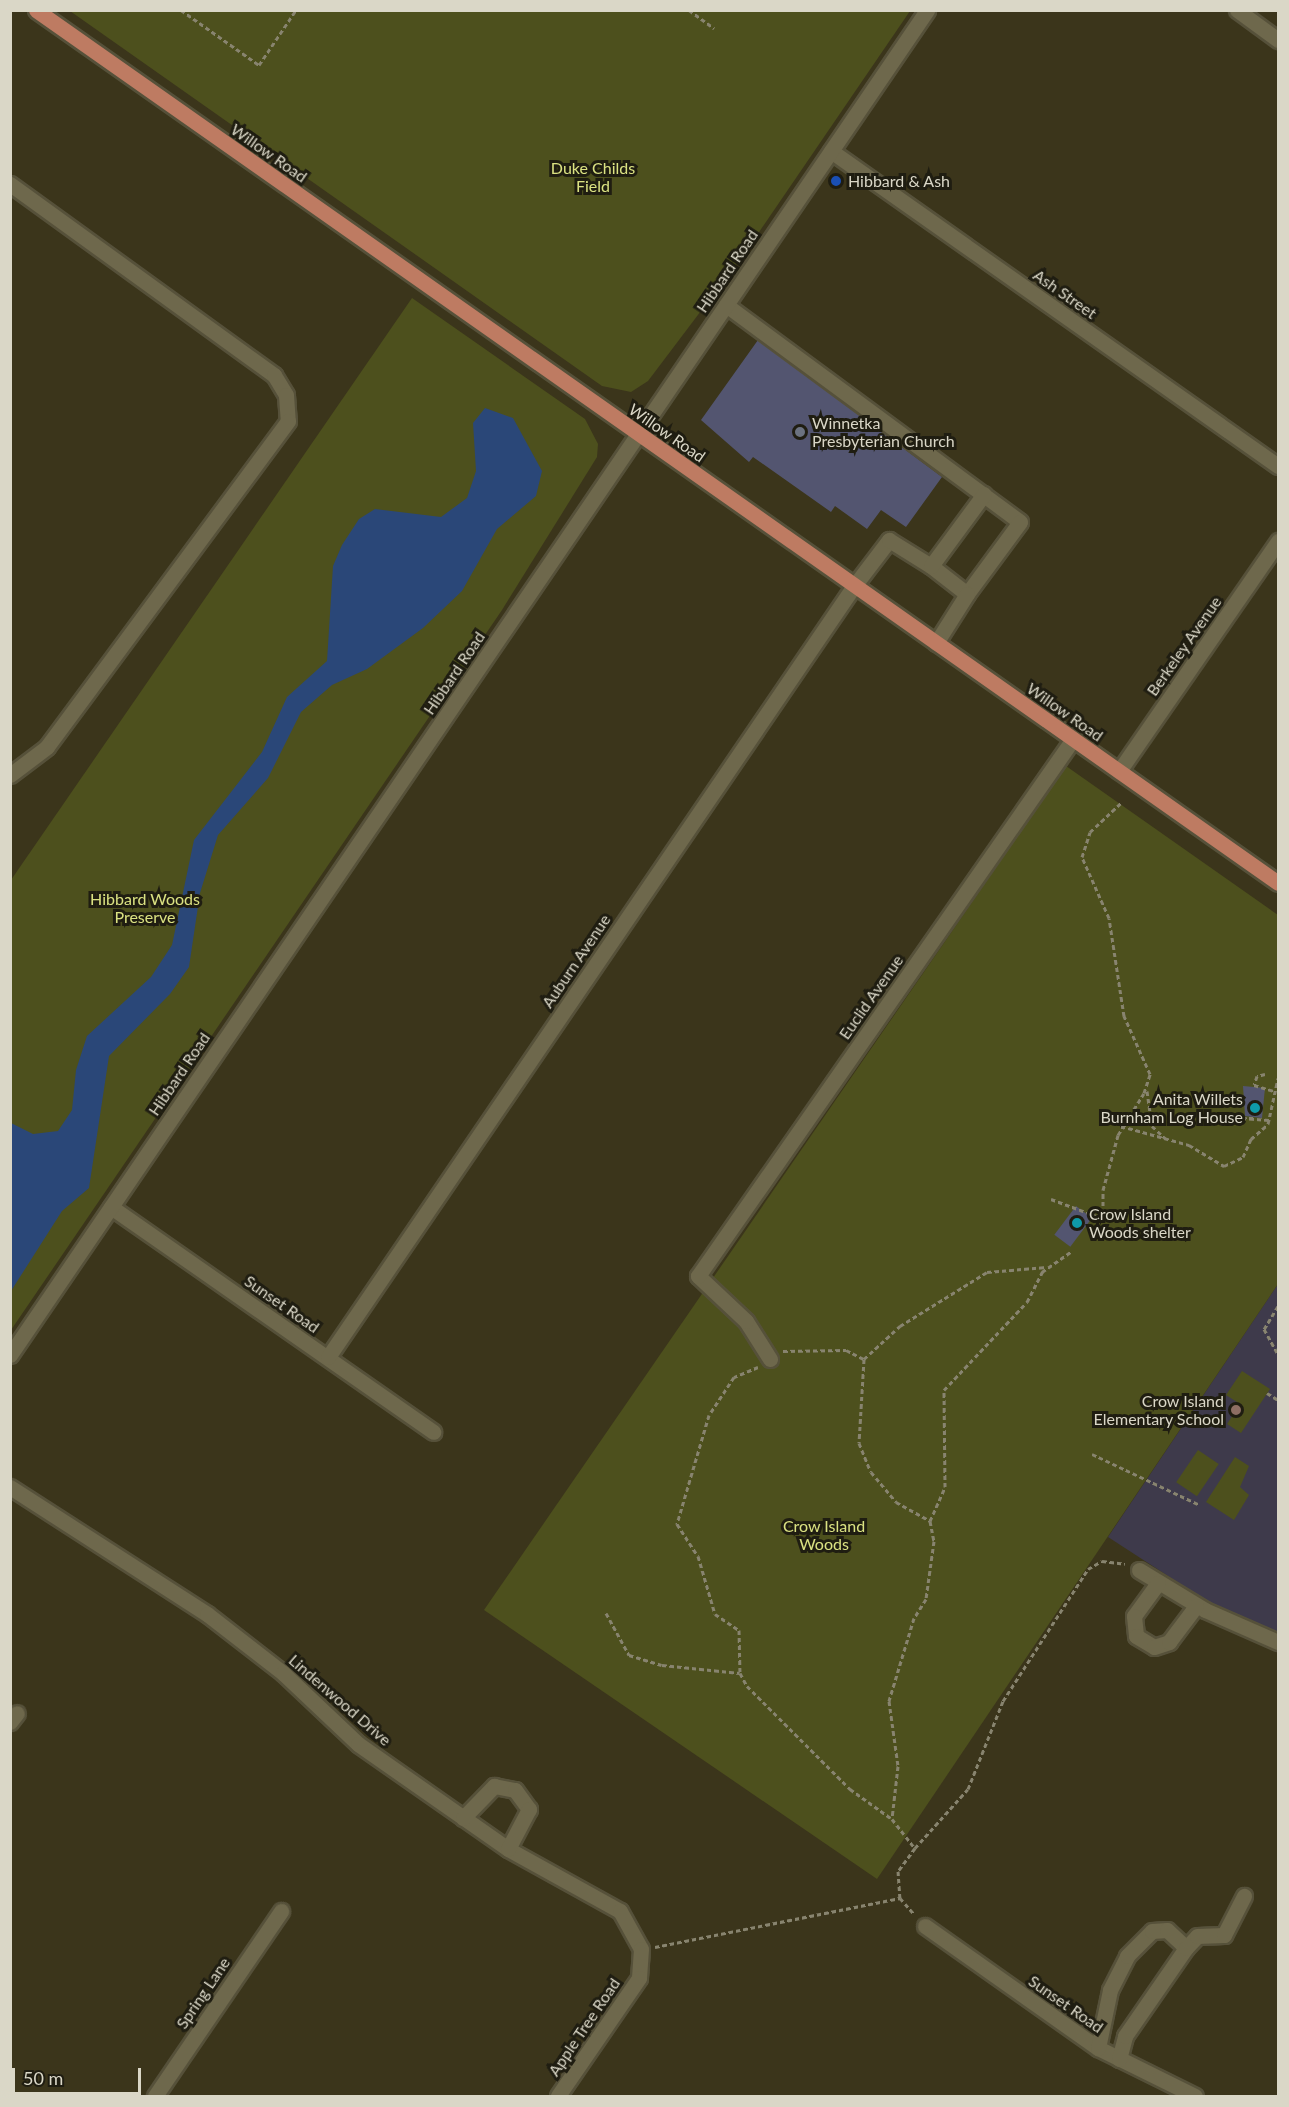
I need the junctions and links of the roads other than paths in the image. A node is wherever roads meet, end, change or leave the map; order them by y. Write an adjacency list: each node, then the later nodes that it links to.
1 (36, 10): 8 (main road, Willow Road)
2 (927, 10): 5 (street, Hibbard Road)
3 (1237, 10): 4 (street)
4 (1278, 40)
5 (831, 151): 7 (street, Hibbard Road); 9 (street, Ash Street)
6 (10, 184): 18 (street)
7 (726, 305): 8 (street, Hibbard Road); 10 (street)
8 (638, 435): 13 (main road, Willow Road); 20 (street, Hibbard Road)
9 (1278, 466)
10 (984, 494): 12 (street); 14 (street)
11 (1278, 541): 17 (street, Berkeley Avenue)
12 (931, 566): 13 (street, Auburn Avenue); 14 (street)
13 (854, 586): 15 (main road, Willow Road); 22 (street, Auburn Avenue)
14 (967, 594): 15 (street)
15 (936, 643): 16 (main road, Willow Road)
16 (1073, 739): 17 (main road, Willow Road); 23 (street, Euclid Avenue)
17 (1119, 771): 19 (main road, Willow Road)
18 (10, 775)
19 (1278, 883)
20 (111, 1207): 21 (street, Hibbard Road); 22 (street, Sunset Road)
21 (10, 1355)
22 (328, 1357): 24 (street, Sunset Road)
23 (770, 1359)
24 (433, 1432)
25 (10, 1487): 30 (street, Lindenwood Drive)
26 (1139, 1570): 27 (street)
27 (1158, 1584): 28 (street); 28 (street)
28 (1196, 1606): 29 (street)
29 (1278, 1642)
30 (463, 1818): 31 (street, Lindenwood Drive); 31 (street)
31 (508, 1849): 36 (street, Lindenwood Drive)
32 (1244, 1896): 35 (street)
33 (281, 1911): 40 (street, Spring Lane)
34 (925, 1926): 37 (street, Sunset Road)
35 (1186, 1948): 37 (street); 38 (street)
36 (639, 1978): 41 (street, Apple Tree Road)
37 (1098, 2048): 38 (street, Sunset Road)
38 (1119, 2059): 39 (street, Sunset Road)
39 (1186, 2094)
40 (155, 2097)
41 (558, 2097)

